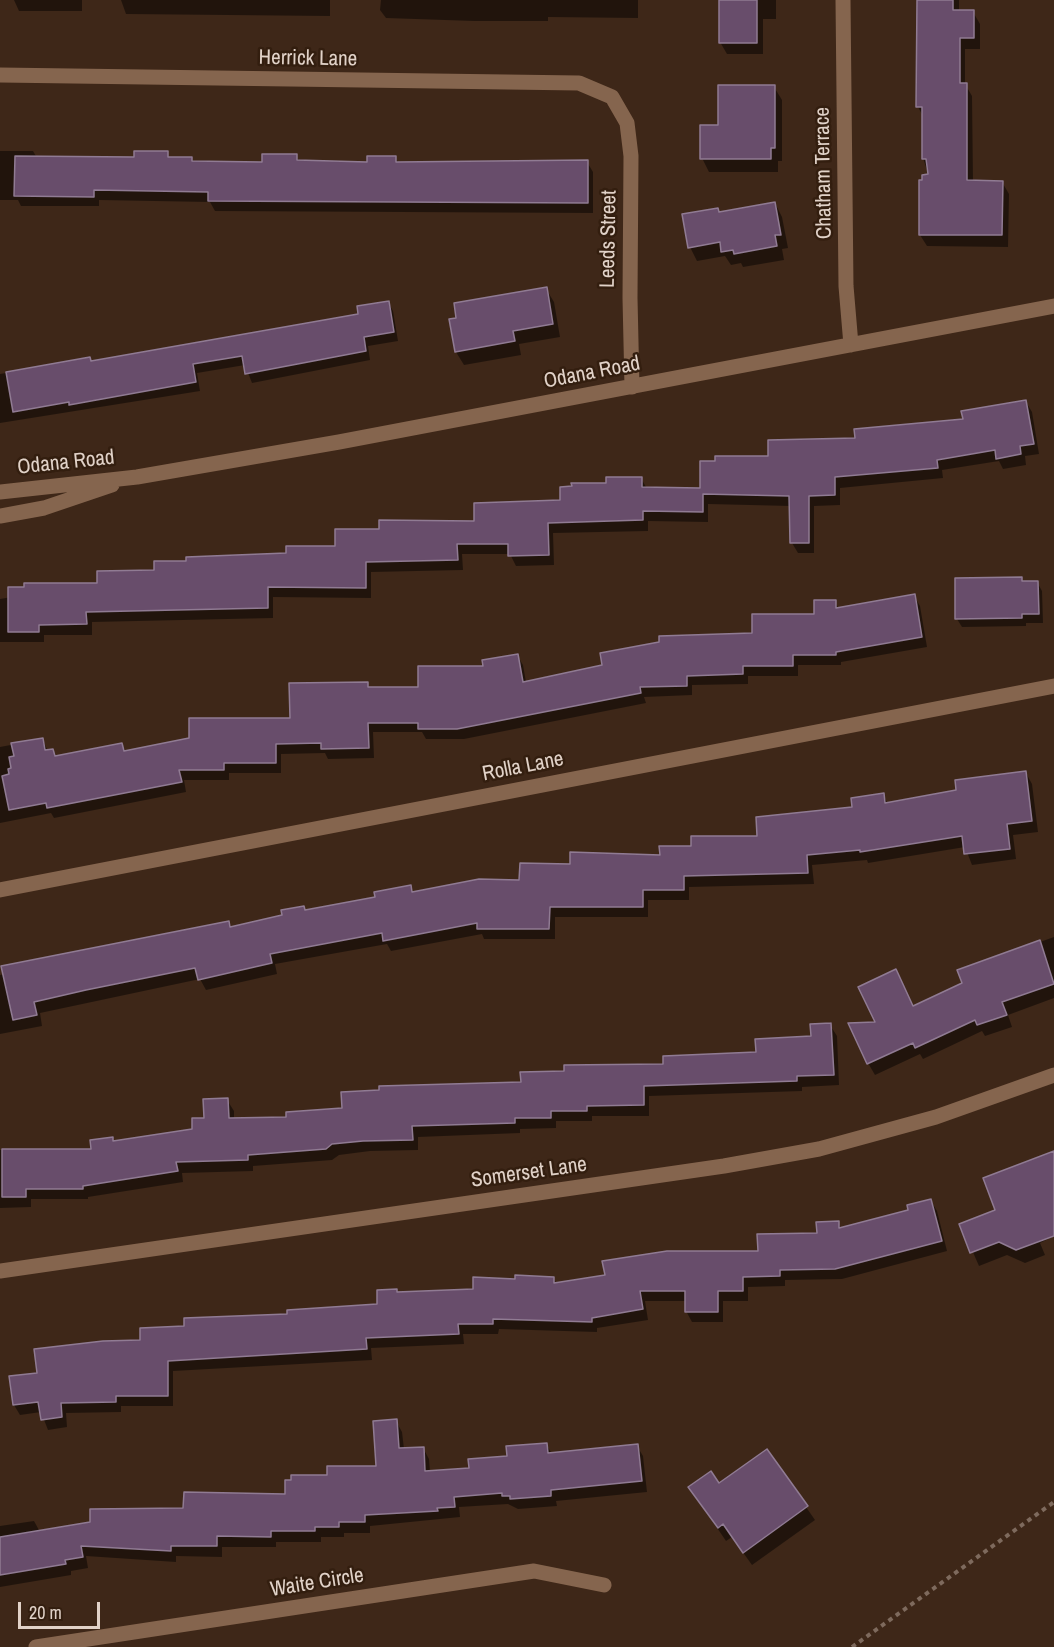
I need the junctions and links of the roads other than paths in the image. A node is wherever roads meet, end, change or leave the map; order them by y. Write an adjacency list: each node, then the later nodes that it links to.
1 (843, 0): 5 (street, Chatham Terrace)
2 (0, 75): 3 (street, Herrick Lane)
3 (612, 97): 6 (street, Leeds Street)
4 (1054, 306): 5 (street, Odana Road)
5 (851, 345): 6 (street, Odana Road)
6 (632, 387): 7 (street, Odana Road)
7 (138, 477): 8 (street, Odana Road); 9 (street, Odana Road)
8 (0, 492)
9 (0, 516)
10 (1054, 686): 11 (street, Rolla Lane)
11 (0, 890)
12 (1054, 1075): 13 (street, Somerset Lane)
13 (0, 1271)
14 (604, 1585): 15 (street, Waite Circle)
15 (36, 1647)

